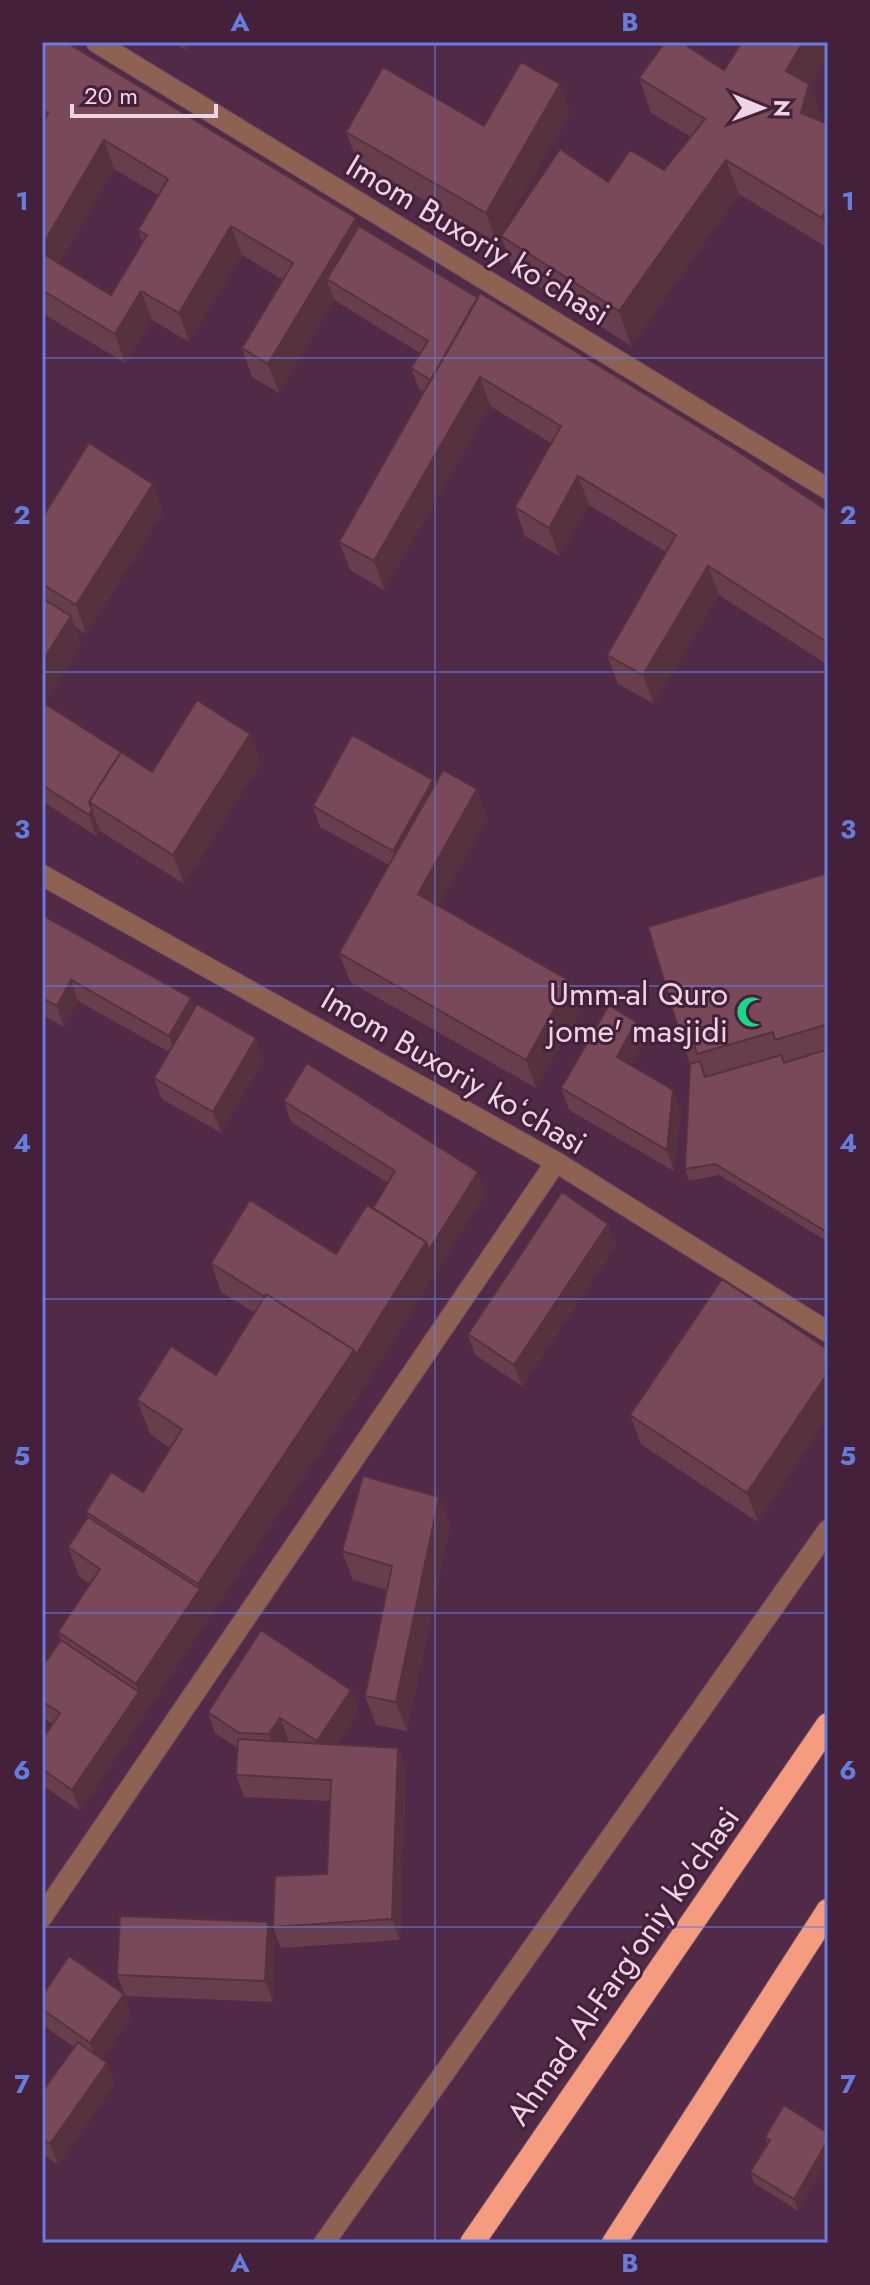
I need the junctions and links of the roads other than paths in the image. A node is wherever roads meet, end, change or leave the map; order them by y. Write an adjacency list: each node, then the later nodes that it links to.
1 (96, 42): 2 (street, Imom Buxoriy koʻchasi)
2 (828, 489)
3 (42, 875): 4 (street, Imom Buxoriy koʻchasi)
4 (556, 1162): 5 (street, Imom Buxoriy koʻchasi); 9 (street)
5 (828, 1332)
6 (828, 1530): 10 (street)
7 (828, 1725): 11 (highway, Ahmad Al-Farg'oniy ko'chasi)
8 (828, 1911): 12 (highway)
9 (42, 1917)
10 (324, 2243)
11 (472, 2243)
12 (614, 2243)

